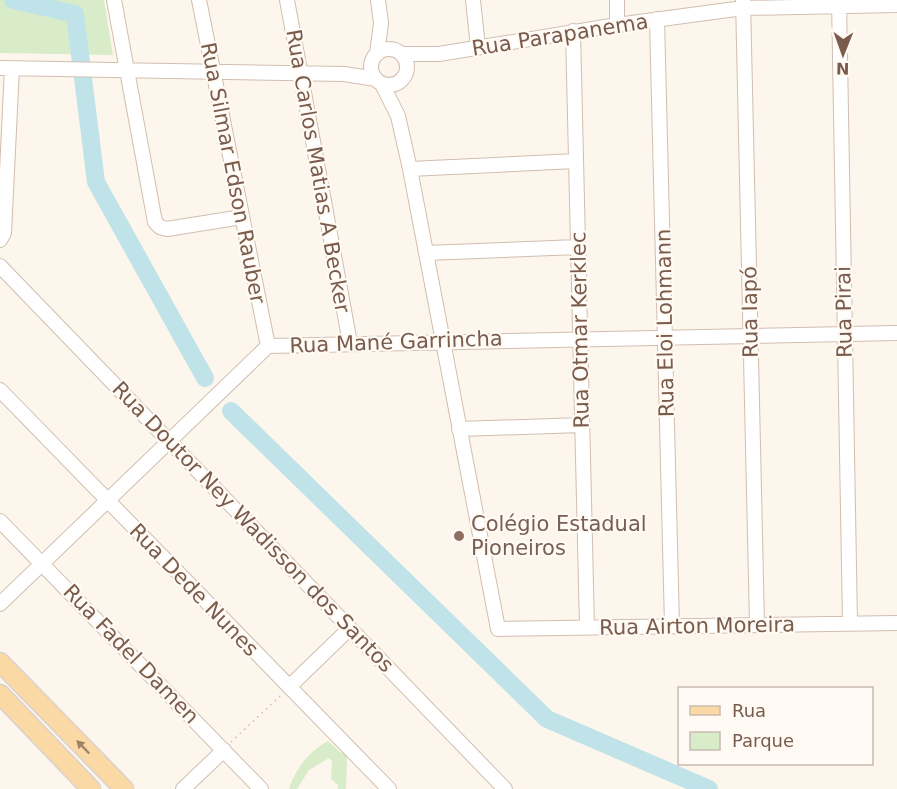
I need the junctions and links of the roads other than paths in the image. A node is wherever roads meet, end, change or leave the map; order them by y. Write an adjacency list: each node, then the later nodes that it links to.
1 (114, 0): 19 (street)
2 (199, 0): 20 (street, Rua Silmar Edson Rauber)
3 (287, 0): 21 (street, Rua Carlos Matias A Becker)
4 (378, 0): 11 (street)
5 (473, 0): 14 (street)
6 (617, 0): 12 (street)
7 (839, 3): 8 (street, Rua Parapanema); 9 (street, Rua Parapanema); 33 (street, Rua Pirai)
8 (743, 4): 10 (street, Rua Parapanema); 35 (street, Rua Iapó)
9 (897, 5)
10 (657, 19): 12 (street, Rua Parapanema); 36 (street, Rua Eloi Lohmann)
11 (381, 23): 15 (street); 17 (street)
12 (617, 25): 13 (street, Rua Parapanema)
13 (573, 32): 14 (street, Rua Parapanema); 26 (street, Rua Otmar Kerklec)
14 (478, 47): 16 (street, Rua Parapanema)
15 (398, 52): 16 (street, Rua Parapanema); 17 (street); 23 (street)
16 (439, 54): 23 (street, Rua Parapanema)
17 (374, 58): 22 (street); 24 (street)
18 (6, 68): 19 (street); 29 (street)
19 (128, 70): 20 (street); 28 (street)
20 (213, 72): 21 (street); 28 (street, Rua Silmar Edson Rauber)
21 (301, 73): 22 (street); 39 (street, Rua Carlos Matias A Becker)
22 (344, 74): 24 (street)
23 (403, 76): 24 (street); 25 (street)
24 (379, 81): 25 (street)
25 (398, 116): 27 (street)
26 (576, 161): 27 (street); 30 (street, Rua Otmar Kerklec)
27 (410, 169): 31 (street)
28 (242, 216): 40 (street, Rua Silmar Edson Rauber)
29 (0, 240)
30 (578, 247): 31 (street); 37 (street, Rua Otmar Kerklec)
31 (426, 253): 38 (street)
32 (0, 266): 44 (street, Rua Doutor Ney Wadisson dos Santos)
33 (845, 333): 34 (street, Rua Mané Garrincha); 35 (street, Rua Mané Garrincha); 49 (street, Rua Pirai)
34 (897, 333)
35 (750, 335): 36 (street, Rua Mané Garrincha); 51 (street, Rua Iapó)
36 (665, 337): 37 (street, Rua Mané Garrincha); 52 (street, Rua Eloi Lohmann)
37 (580, 338): 38 (street, Rua Mané Garrincha); 42 (street, Rua Otmar Kerklec)
38 (441, 340): 39 (street, Rua Mané Garrincha); 43 (street)
39 (350, 343): 40 (street, Rua Mané Garrincha)
40 (268, 346): 44 (street, Rua Mané Garrincha)
41 (0, 390): 45 (street, Rua Dede Nunes)
42 (582, 426): 43 (street); 54 (street, Rua Otmar Kerklec)
43 (459, 429): 54 (street, Rua Airton Moreira)
44 (169, 441): 45 (street, Rua Mané Garrincha); 53 (street, Rua Doutor Ney Wadisson dos Santos)
45 (107, 500): 47 (street, Rua Mané Garrincha); 56 (street, Rua Dede Nunes)
46 (0, 521): 47 (street, Rua Fadel Damen)
47 (42, 564): 48 (street, Rua Mané Garrincha); 58 (street, Rua Fadel Damen)
48 (0, 604)
49 (850, 623): 50 (street, Rua Airton Moreira); 51 (street, Rua Airton Moreira)
50 (897, 623)
51 (757, 625): 52 (street, Rua Airton Moreira)
52 (672, 626): 54 (street, Rua Airton Moreira)
53 (350, 628): 56 (street); 64 (street, Rua Doutor Ney Wadisson dos Santos)
54 (587, 628)
55 (0, 662): 60 (main road, one-way to 55)
56 (289, 687): 63 (street, Rua Dede Nunes)
57 (0, 694): 59 (main road)
58 (224, 750): 61 (street); 62 (street, Rua Fadel Damen)
59 (91, 789)
60 (124, 789)
61 (183, 789)
62 (261, 789)
63 (389, 789)
64 (506, 789)

